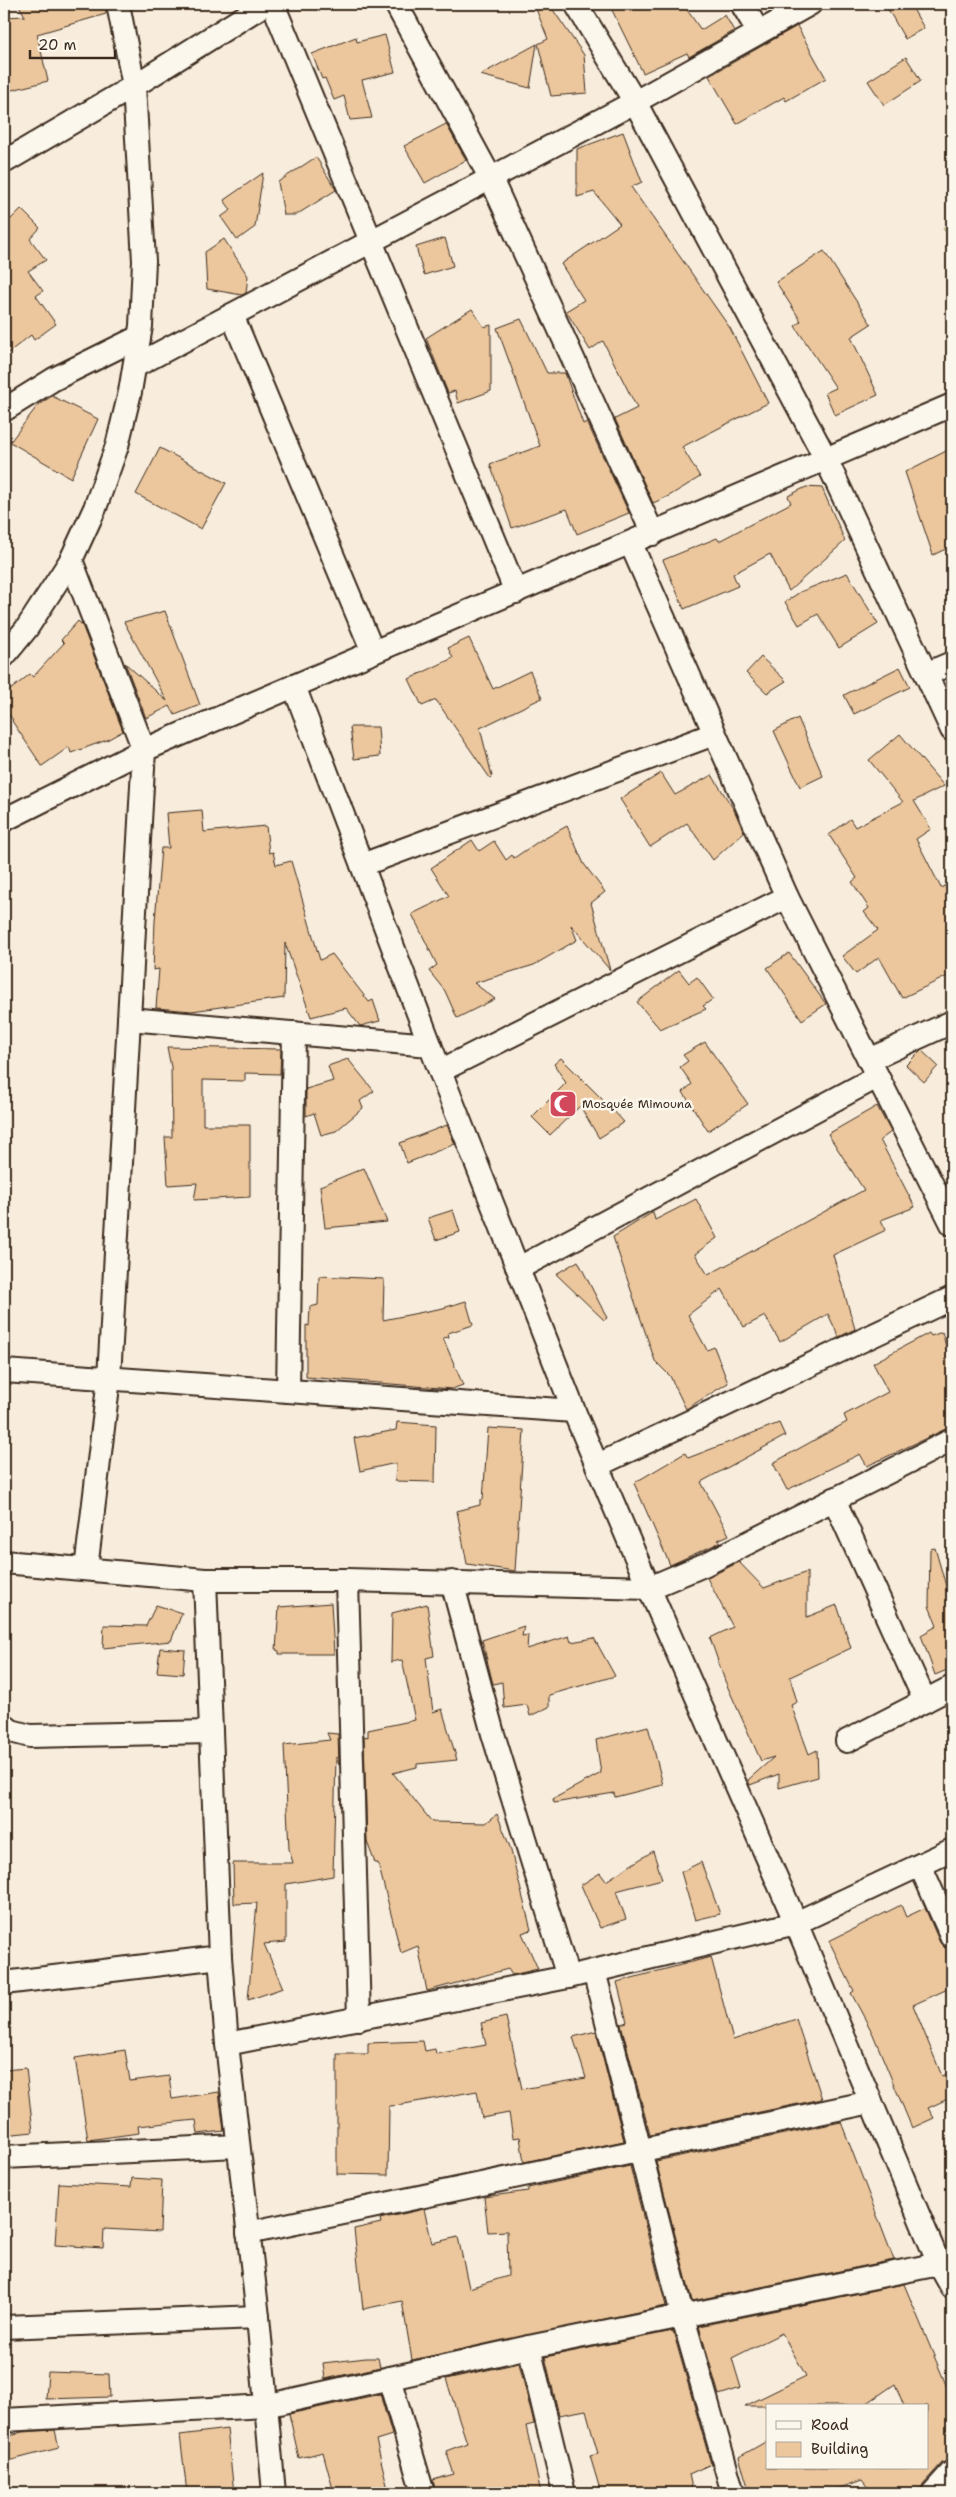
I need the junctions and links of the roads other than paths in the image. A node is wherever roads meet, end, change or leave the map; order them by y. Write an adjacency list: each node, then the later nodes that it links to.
1 (118, 4): 9 (street)
2 (265, 4): 9 (street)
3 (273, 4): 13 (street)
4 (396, 4): 12 (street)
5 (576, 4): 10 (street)
6 (742, 4): 8 (street)
7 (810, 4): 8 (street)
8 (758, 31): 10 (street)
9 (134, 86): 11 (street); 15 (street)
10 (635, 102): 12 (street); 19 (street)
11 (4, 162)
12 (491, 179): 13 (street); 20 (street)
13 (372, 241): 14 (street); 23 (street)
14 (232, 314): 16 (street); 24 (street)
15 (139, 336): 16 (street); 18 (street)
16 (135, 366): 22 (street)
17 (952, 405): 19 (street)
18 (4, 410)
19 (826, 459): 20 (street); 27 (street)
20 (653, 534): 21 (street)
21 (631, 544): 23 (street); 30 (street)
22 (71, 560): 25 (street); 31 (street)
23 (516, 592): 24 (street)
24 (373, 652): 28 (street)
25 (4, 656)
26 (952, 663): 27 (street)
27 (926, 674): 29 (street)
28 (294, 686): 31 (street); 33 (street)
29 (952, 730)
30 (714, 734): 33 (street); 34 (street)
31 (144, 750): 32 (street); 35 (street)
32 (4, 820)
33 (362, 865): 38 (street)
34 (787, 897): 39 (street); 40 (street)
35 (129, 1019): 37 (street); 45 (street)
36 (950, 1028): 39 (street)
37 (294, 1033): 38 (street); 46 (street)
38 (430, 1045): 40 (street)
39 (873, 1069): 41 (street); 42 (street)
40 (440, 1071): 42 (street)
41 (952, 1224)
42 (519, 1268): 47 (street)
43 (952, 1298): 49 (street)
44 (4, 1371): 45 (street)
45 (109, 1378): 46 (street); 52 (street)
46 (288, 1391): 47 (street)
47 (574, 1411): 49 (street)
48 (952, 1440): 50 (street)
49 (598, 1465): 56 (street)
50 (834, 1499): 56 (street); 58 (street)
51 (4, 1562): 52 (street)
52 (86, 1569): 53 (street)
53 (205, 1580): 54 (street); 60 (street)
54 (347, 1580): 55 (street); 70 (street)
55 (452, 1582): 56 (street); 68 (street)
56 (649, 1588): 64 (street)
57 (952, 1688): 58 (street)
58 (925, 1701): 61 (street)
59 (4, 1725): 60 (street)
60 (211, 1732): 66 (street)
61 (847, 1741)
62 (952, 1850): 63 (street)
63 (920, 1865): 64 (street); 65 (street)
64 (796, 1923): 67 (street); 72 (street)
65 (952, 1937)
66 (220, 1957): 69 (street); 71 (street)
67 (594, 1971): 68 (street); 74 (street)
68 (568, 1977): 70 (street)
69 (4, 1983)
70 (359, 2019): 71 (street)
71 (227, 2044): 73 (street)
72 (871, 2102): 74 (street); 77 (street)
73 (238, 2146): 75 (street); 76 (street)
74 (640, 2151): 76 (street); 79 (street)
75 (4, 2157)
76 (248, 2234): 80 (street)
77 (940, 2264): 78 (street); 79 (street)
78 (952, 2287)
79 (682, 2314): 82 (street); 90 (street)
80 (258, 2318): 81 (street); 84 (street)
81 (4, 2327)
82 (529, 2346): 83 (street); 89 (street)
83 (390, 2378): 84 (street); 88 (street)
84 (266, 2406): 85 (street); 87 (street)
85 (4, 2420)
86 (952, 2472): 91 (street)
87 (274, 2493)
88 (423, 2493)
89 (564, 2493)
90 (733, 2493)
91 (934, 2493)

